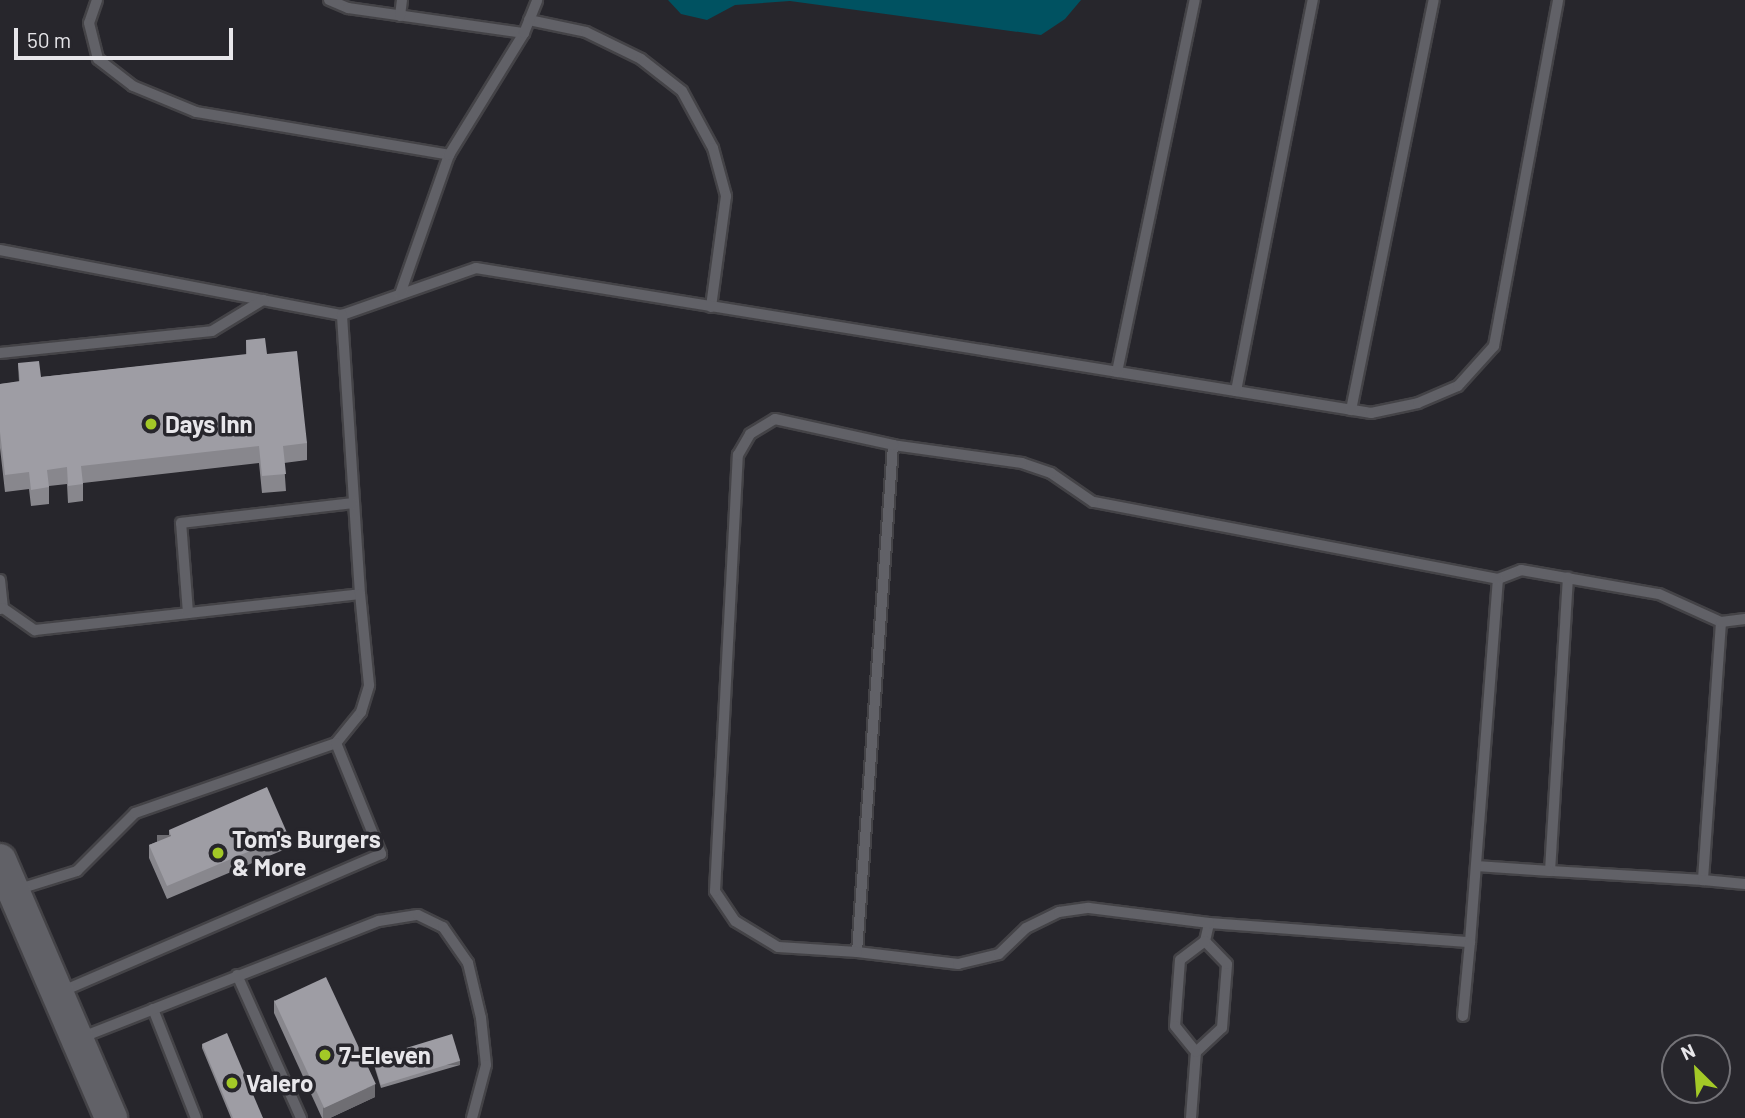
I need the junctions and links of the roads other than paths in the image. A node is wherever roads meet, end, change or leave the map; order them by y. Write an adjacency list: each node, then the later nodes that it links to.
1 (97, 0): 12 (lane)
2 (330, 0): 9 (lane)
3 (402, 0): 9 (lane)
4 (537, 0): 10 (lane)
5 (1195, 0): 19 (lane)
6 (1313, 0): 20 (lane)
7 (1434, 0): 21 (lane)
8 (1558, 0): 21 (lane)
9 (400, 16): 11 (lane)
10 (529, 20): 11 (lane); 16 (lane)
11 (523, 33): 12 (lane)
12 (449, 155): 14 (lane)
13 (0, 250): 15 (lane)
14 (400, 294): 16 (lane); 17 (lane)
15 (263, 300): 17 (lane); 18 (lane)
16 (711, 307): 19 (lane)
17 (342, 315): 23 (lane)
18 (0, 353)
19 (1118, 372): 20 (lane)
20 (1236, 391): 21 (lane)
21 (1351, 410)
22 (893, 445): 25 (lane); 42 (lane); 42 (lane)
23 (353, 503): 27 (lane); 29 (lane)
24 (1569, 578): 25 (lane); 31 (lane); 35 (lane)
25 (1498, 579): 34 (lane)
26 (0, 580): 28 (lane)
27 (360, 594): 29 (lane); 32 (lane)
28 (2, 608): 29 (lane)
29 (188, 613)
30 (1745, 619): 31 (lane)
31 (1720, 622): 36 (lane)
32 (336, 743): 38 (lane); 44 (lane)
33 (0, 860): 38 (street)
34 (1476, 866): 35 (lane); 41 (lane)
35 (1550, 871): 36 (lane)
36 (1703, 880): 37 (lane)
37 (1745, 884)
38 (13, 891): 44 (street)
39 (1209, 923): 40 (lane); 41 (lane); 42 (lane)
40 (1205, 941): 48 (lane); 48 (lane)
41 (1470, 942): 46 (lane)
42 (857, 952)
43 (237, 975): 45 (lane); 51 (lane); 52 (lane)
44 (58, 994): 47 (street)
45 (153, 1009): 47 (lane); 50 (lane)
46 (1463, 1016)
47 (77, 1039): 49 (street)
48 (1196, 1052): 53 (lane)
49 (111, 1118)
50 (196, 1118)
51 (301, 1118)
52 (472, 1118)
53 (1191, 1118)

